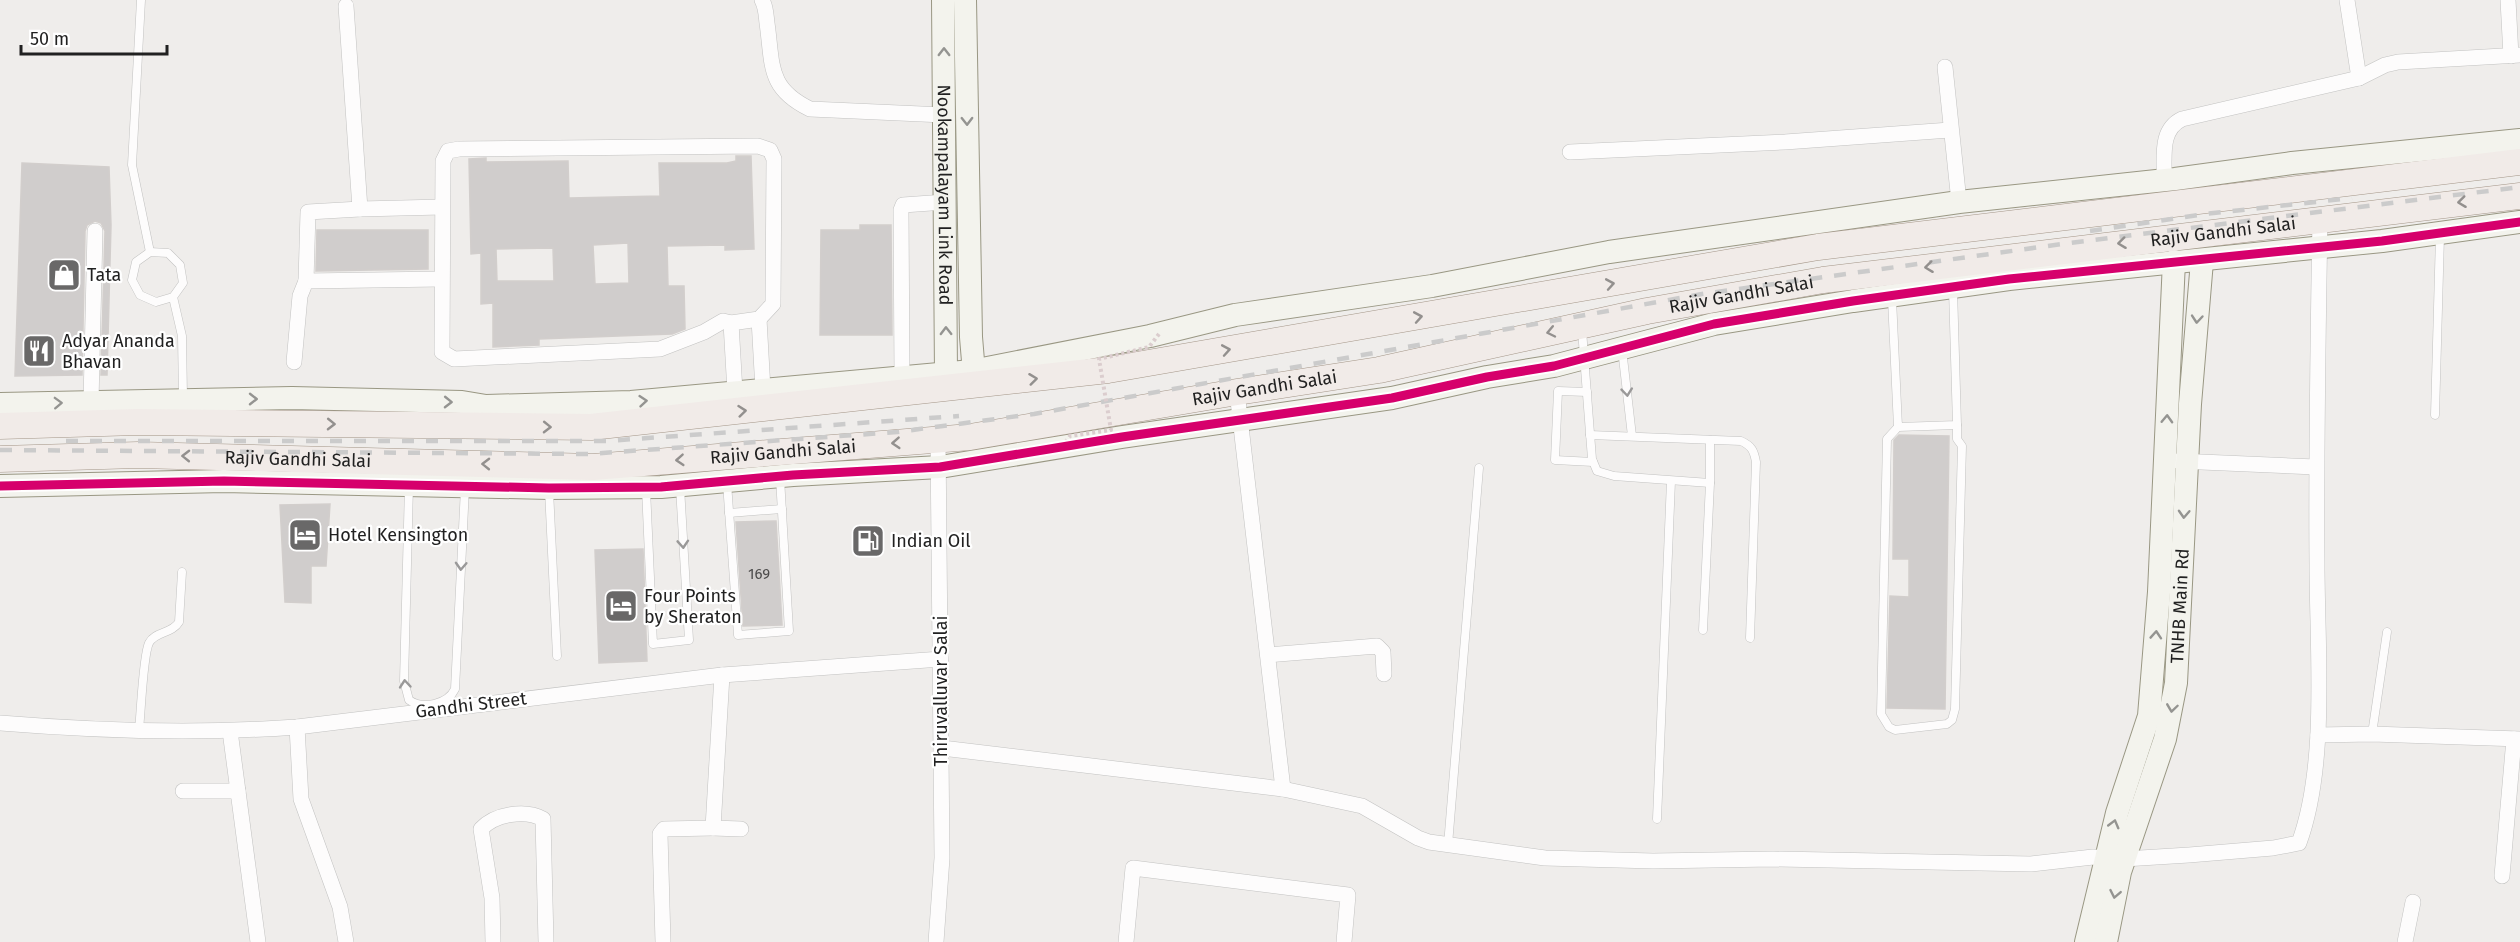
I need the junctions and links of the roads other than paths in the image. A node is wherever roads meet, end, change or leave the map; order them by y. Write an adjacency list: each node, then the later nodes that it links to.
1 (141, 0): 27 (lane)
2 (762, 0): 11 (street)
3 (943, 0): 11 (street, Nookampalayam Link Road, one-way to 3)
4 (965, 0): 44 (street, Nookampalayam Link Road, one-way to 44)
5 (2347, 0): 10 (street)
6 (2508, 0): 8 (street)
7 (346, 6): 21 (street)
8 (2516, 56): 10 (street)
9 (1945, 67): 12 (street)
10 (2359, 78): 16 (street)
11 (944, 115): 18 (street, Nookampalayam Link Road)
12 (1950, 130): 14 (street); 19 (street)
13 (2520, 140): 16 (street)
14 (1570, 152)
15 (2520, 162): 30 (main road, Rajiv Gandhi Salai)
16 (2164, 180): 19 (street)
17 (2520, 196): 22 (main road, Rajiv Gandhi Salai, one-way to 22)
18 (945, 202): 43 (street); 45 (street, Nookampalayam Link Road, one-way to 18)
19 (1959, 202): 44 (street)
20 (442, 207): 21 (street); 31 (street); 37 (street)
21 (360, 209): 32 (street)
22 (2320, 219): 26 (street); 34 (main road, Rajiv Gandhi Salai, one-way to 34)
23 (2520, 222): 25 (street)
24 (95, 231): 51 (street)
25 (2440, 234): 26 (street); 53 (lane)
26 (2319, 249): 29 (street); 66 (street)
27 (150, 252): 35 (lane); 35 (lane)
28 (2174, 261): 29 (street); 33 (street); 63 (street, TNHB Main Rd, one-way to 28)
29 (2202, 261): 63 (street, TNHB Main Rd, one-way to 63)
30 (1732, 262): 34 (main road); 44 (main road, Rajiv Gandhi Salai, one-way to 30)
31 (441, 279): 32 (street); 38 (street)
32 (306, 281): 42 (street)
33 (1953, 288): 36 (street); 55 (lane)
34 (1739, 295): 39 (main road, Rajiv Gandhi Salai)
35 (173, 297): 50 (lane)
36 (1892, 297): 40 (street); 57 (lane)
37 (759, 319): 38 (street); 46 (street)
38 (731, 323): 47 (street)
39 (1581, 326): 41 (lane); 48 (main road, Rajiv Gandhi Salai, one-way to 48)
40 (1622, 348): 41 (street); 59 (lane, one-way to 59)
41 (1584, 357): 49 (lane); 54 (street)
42 (294, 362)
43 (902, 377): 45 (street); 46 (street)
44 (974, 378): 45 (main road, Rajiv Gandhi Salai)
45 (948, 381): 56 (main road, Rajiv Gandhi Salai, one-way to 45)
46 (763, 390): 47 (street)
47 (735, 392): 50 (street, one-way to 47)
48 (1237, 392): 54 (street); 60 (main road, Rajiv Gandhi Salai)
49 (1587, 392): 58 (lane); 64 (lane)
50 (183, 399): 51 (street)
51 (91, 402): 52 (street, one-way to 51)
52 (0, 404)
53 (2435, 415)
54 (1242, 420): 65 (street); 84 (street)
55 (1957, 425): 57 (lane); 57 (lane)
56 (0, 426)
57 (1898, 427)
58 (1590, 435): 59 (lane); 64 (lane)
59 (1632, 436): 61 (lane)
60 (938, 440): 62 (main road, Rajiv Gandhi Salai, one-way to 62); 65 (street, Thiruvalluvar Salai)
61 (1710, 440): 71 (lane); 83 (lane)
62 (0, 459)
63 (2176, 461): 66 (street); 104 (street, TNHB Main Rd)
64 (1593, 462): 70 (lane)
65 (940, 467): 68 (street); 86 (street, Thiruvalluvar Salai)
66 (2316, 467): 94 (street)
67 (1479, 468): 103 (lane)
68 (780, 477): 69 (street); 78 (lane)
69 (727, 481): 73 (street); 79 (lane)
70 (1671, 481): 71 (lane); 100 (lane)
71 (1710, 483): 81 (lane)
72 (409, 485): 74 (street); 75 (street); 75 (lane, one-way to 72)
73 (680, 485): 76 (street); 76 (lane, one-way to 76)
74 (0, 486)
75 (465, 486): 77 (street)
76 (646, 487): 77 (street)
77 (549, 488): 85 (lane)
78 (782, 509): 79 (lane); 79 (lane)
79 (729, 513)
80 (182, 572): 91 (lane)
81 (1703, 630)
82 (2387, 632): 93 (lane)
83 (1750, 638)
84 (1268, 655): 87 (street); 97 (street)
85 (557, 656)
86 (941, 659): 88 (street, Gandhi Street); 96 (street, Thiruvalluvar Salai)
87 (1384, 674)
88 (722, 675): 90 (street, Gandhi Street); 101 (street)
89 (0, 723): 91 (street, Gandhi Street)
90 (297, 727): 92 (street, Gandhi Street); 108 (street)
91 (139, 729): 92 (street, Gandhi Street)
92 (230, 731): 99 (street)
93 (2372, 734): 94 (street); 95 (street)
94 (2318, 735): 104 (street)
95 (2517, 739): 105 (street)
96 (942, 748): 97 (street); 112 (street, Thiruvalluvar Salai)
97 (1283, 789): 103 (street)
98 (183, 791): 99 (street)
99 (238, 791): 107 (street)
100 (1657, 819)
101 (712, 828): 102 (street); 111 (street)
102 (741, 830)
103 (1448, 845): 104 (street)
104 (2115, 858): 115 (street, TNHB Main Rd); 116 (street, TNHB Main Rd, one-way to 116)
105 (2502, 876)
106 (2413, 902): 117 (street)
107 (258, 942)
108 (346, 942)
109 (493, 942): 110 (street)
110 (546, 942)
111 (663, 942)
112 (936, 942)
113 (1126, 942): 114 (street)
114 (1344, 942)
115 (2086, 942)
116 (2106, 942)
117 (2405, 942)

